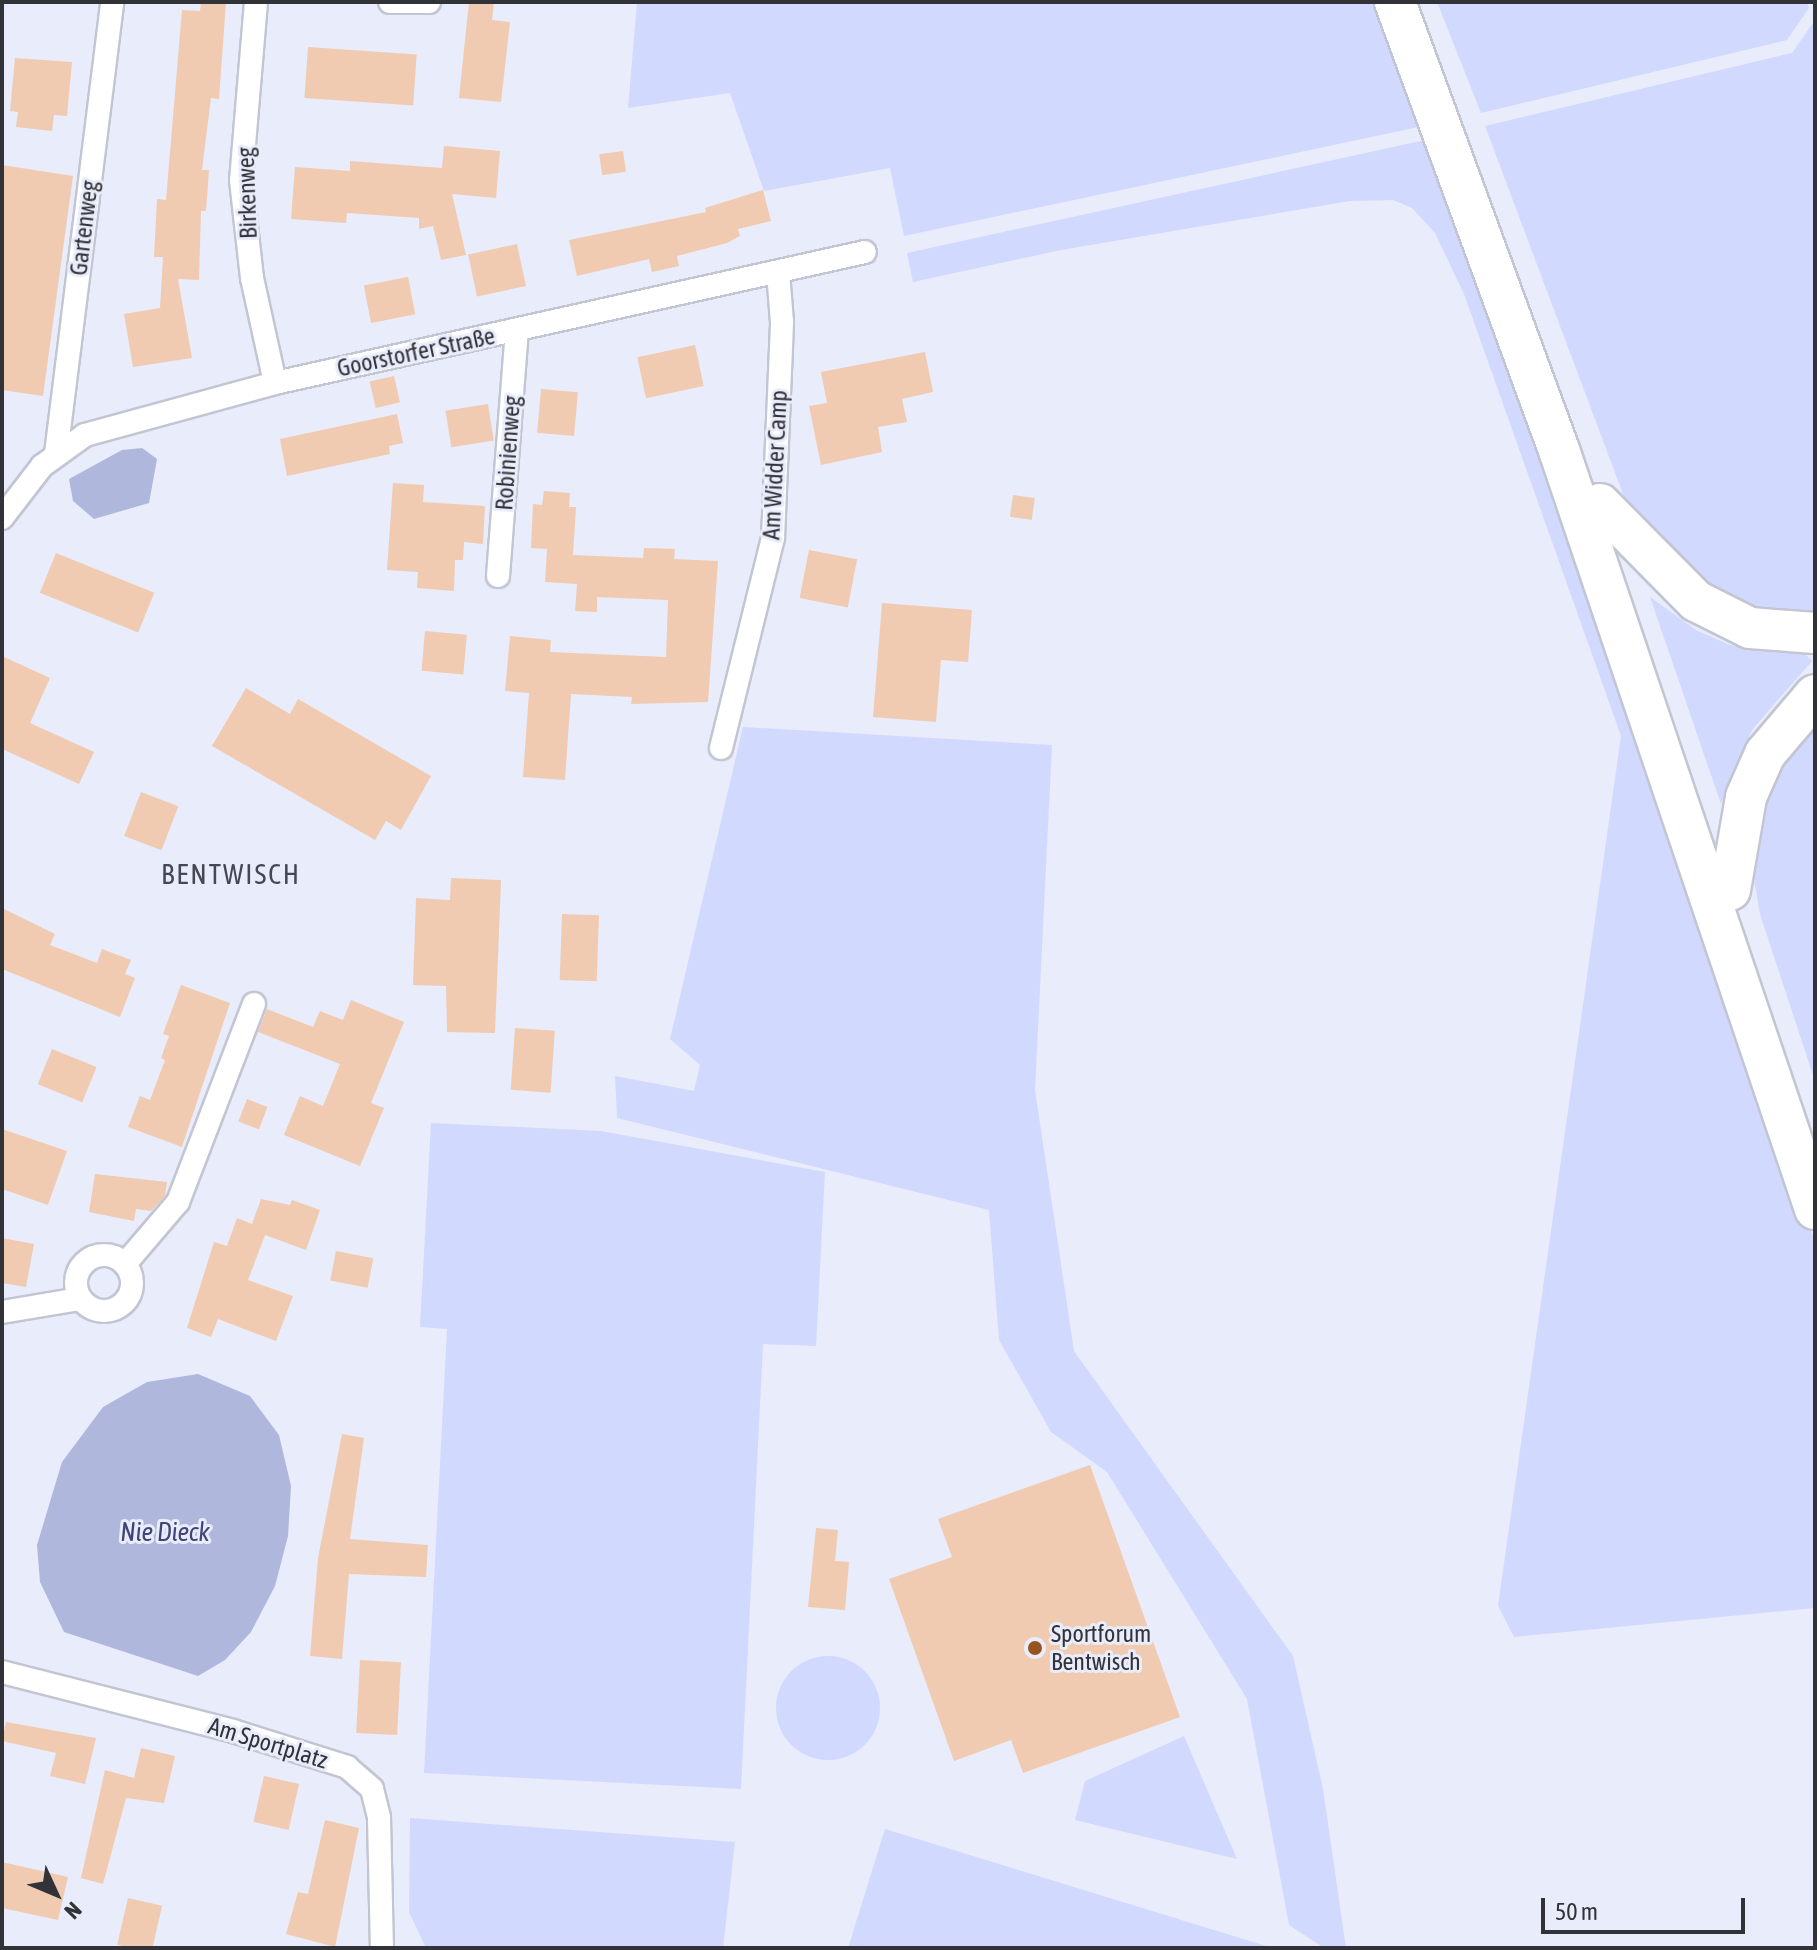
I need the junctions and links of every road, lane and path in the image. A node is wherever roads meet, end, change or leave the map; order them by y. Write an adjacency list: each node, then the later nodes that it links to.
1 (112, 2): 11 (street, Gartenweg)
2 (256, 2): 10 (street, Birkenweg)
3 (390, 2): 4 (street)
4 (429, 2)
5 (1395, 2): 22 (highway)
6 (1420, 2): 13 (highway)
7 (865, 252): 8 (street, Goorstorfer Straße)
8 (778, 272): 9 (street, Goorstorfer Straße); 18 (street, Am Widder Camp)
9 (517, 330): 10 (street, Goorstorfer Straße); 15 (street, Robinienweg)
10 (275, 383): 11 (street, Goorstorfer Straße)
11 (56, 454): 12 (street, Goorstorfer Straße)
12 (11, 484): 14 (street, Goorstorfer Straße)
13 (1600, 504): 16 (highway); 19 (highway)
14 (2, 518)
15 (498, 576)
16 (1815, 633)
17 (1815, 695): 19 (highway)
18 (721, 748)
19 (1730, 890): 21 (highway)
20 (254, 1004): 23 (street)
21 (1815, 1151)
22 (1815, 1209)
23 (125, 1264): 24 (street); 24 (street)
24 (80, 1299): 25 (street)
25 (2, 1312)
26 (2, 1672): 27 (street, Am Sportplatz)
27 (382, 1948)

